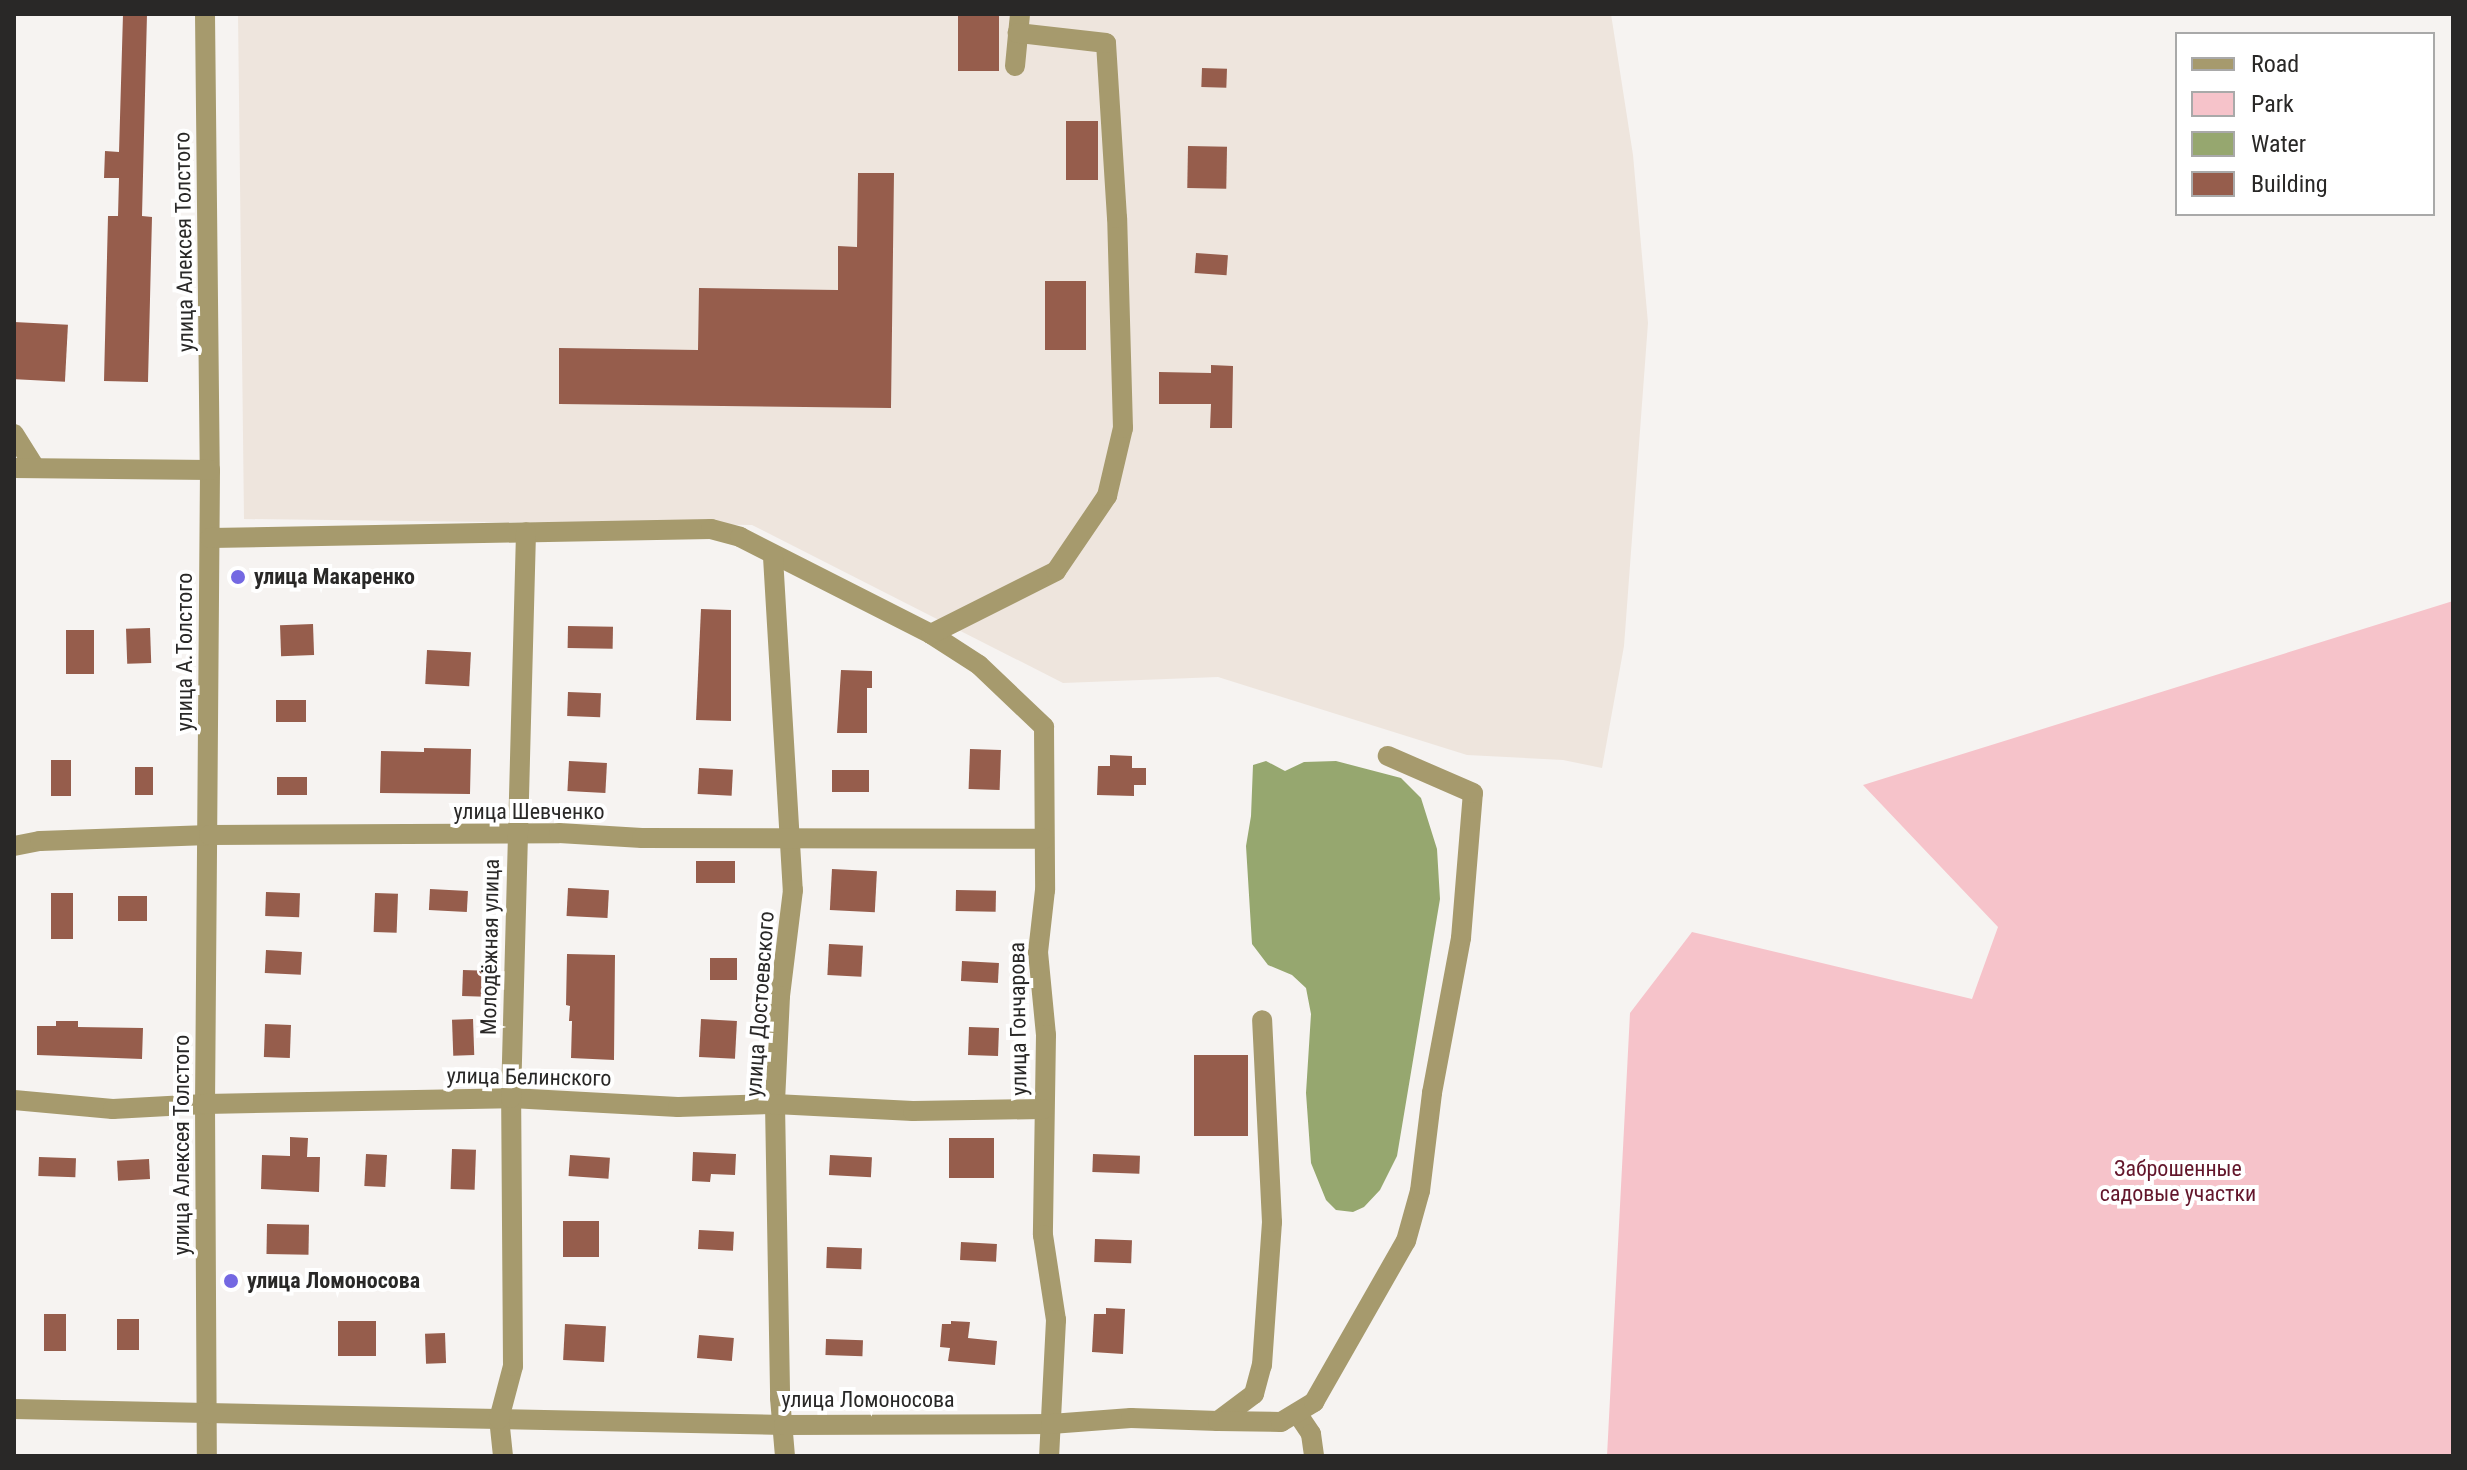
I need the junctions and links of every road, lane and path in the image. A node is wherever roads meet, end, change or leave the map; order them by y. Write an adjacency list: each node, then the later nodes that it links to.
1 (205, 14): 7 (street, улица Алексея Толстого)
2 (1019, 23): 3 (street); 11 (street)
3 (1015, 66)
4 (14, 434): 6 (street)
5 (14, 468): 6 (street)
6 (35, 468): 7 (street)
7 (210, 470): 9 (street, улица А.Толстого)
8 (526, 532): 9 (street); 10 (street); 14 (street, Молодёжная улица)
9 (210, 538): 13 (street, улица А.Толстого)
10 (773, 557): 11 (street); 15 (street, улица Достоевского)
11 (931, 634): 16 (street, улица Гончарова)
12 (1388, 756): 26 (street)
13 (209, 835): 14 (street, улица Шевченко); 17 (street, улица Шевченко); 21 (street, улица Алексея Толстого)
14 (516, 836): 15 (street, улица Шевченко); 19 (street, Молодёжная улица)
15 (790, 836): 16 (street, улица Шевченко); 22 (street, улица Достоевского)
16 (1044, 839): 23 (street, улица Гончарова)
17 (14, 846)
18 (1262, 1020): 28 (street)
19 (511, 1098): 21 (street, улица Белинского); 22 (street, улица Белинского); 27 (street, Молодёжная улица)
20 (14, 1100): 21 (street, улица Белинского)
21 (205, 1104): 25 (street, улица Алексея Толстого)
22 (775, 1104): 23 (street, улица Белинского); 30 (street, улица Достоевского)
23 (1043, 1109): 29 (street, улица Гончарова)
24 (14, 1409): 25 (street, улица Ломоносова)
25 (207, 1411): 27 (street, улица Ломоносова); 31 (street, улица Алексея Толстого)
26 (1297, 1413): 28 (street, улица Ломоносова); 35 (street)
27 (499, 1419): 30 (street, улица Ломоносова); 32 (street, Молодёжная улица)
28 (1218, 1421): 29 (street, улица Ломоносова)
29 (1051, 1424): 30 (street, улица Ломоносова); 34 (street, улица Гончарова)
30 (784, 1425): 33 (street, улица Достоевского)
31 (207, 1456)
32 (503, 1456)
33 (785, 1456)
34 (1049, 1456)
35 (1314, 1456)

